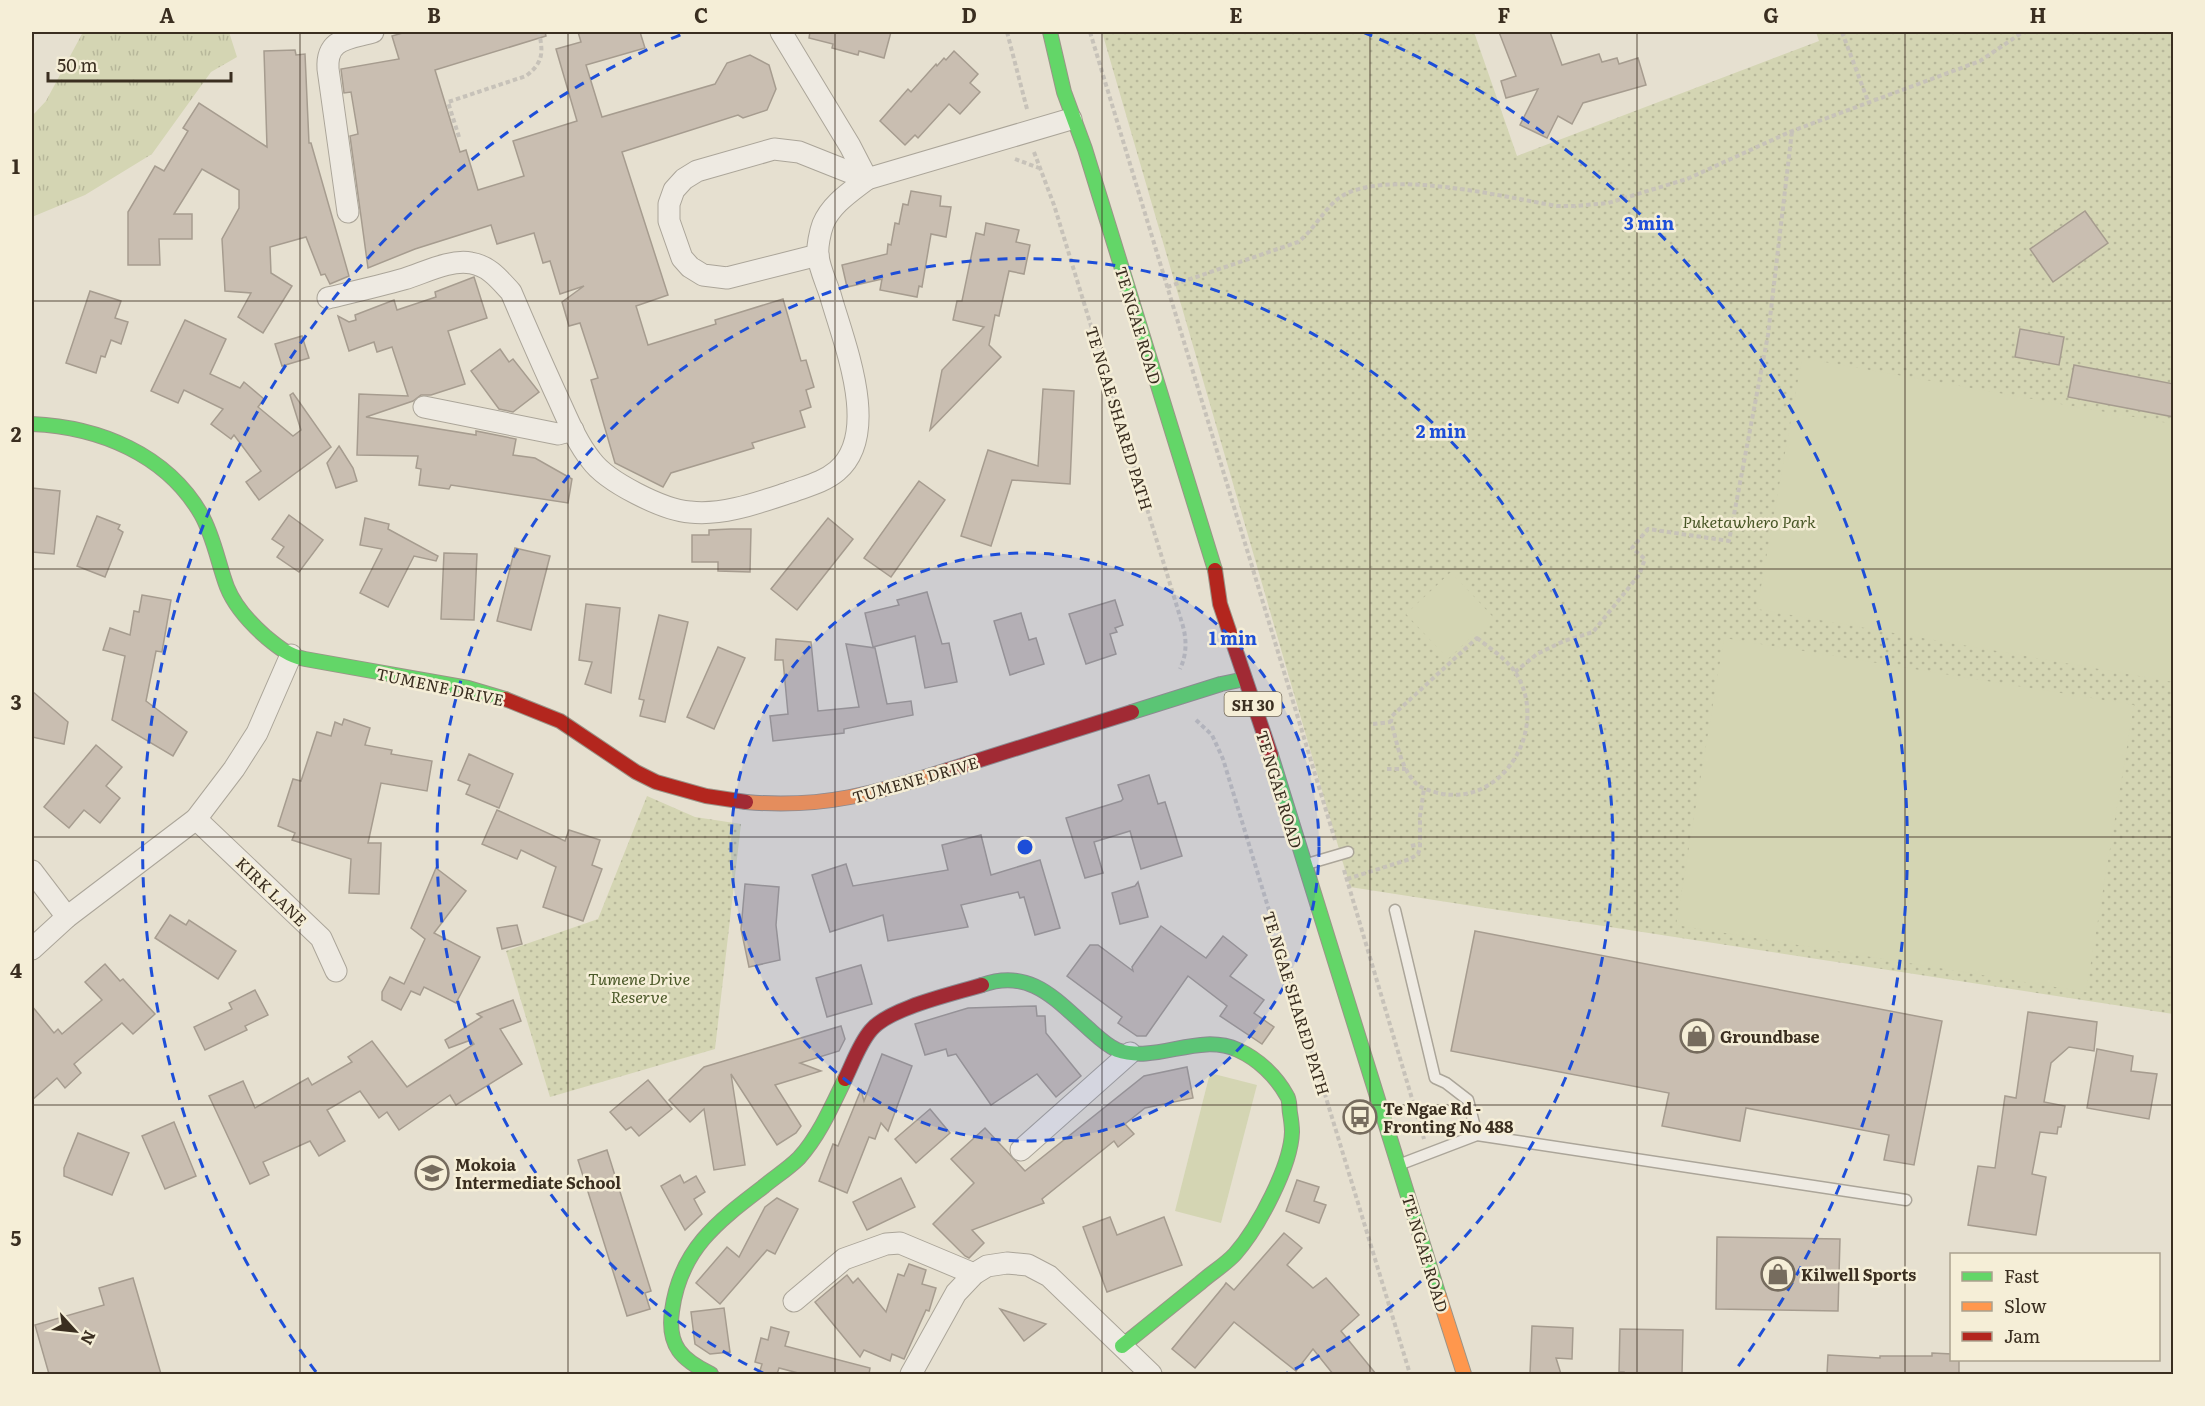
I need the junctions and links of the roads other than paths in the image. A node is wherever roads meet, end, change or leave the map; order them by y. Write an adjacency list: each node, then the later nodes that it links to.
1 (373, 32): 6 (street)
2 (781, 32): 5 (street)
3 (1050, 32): 4 (main road, TE NGAE ROAD / SH 30)
4 (1071, 119): 5 (street); 13 (main road, TE NGAE ROAD / SH 30)
5 (867, 179): 7 (street); 7 (street)
6 (348, 212)
7 (818, 255): 11 (street)
8 (328, 298): 11 (street)
9 (424, 407): 11 (street)
10 (32, 424): 12 (main road, TUMENE DRIVE)
11 (573, 430)
12 (291, 655): 13 (main road, TUMENE DRIVE); 14 (street)
13 (1245, 679): 16 (main road, TE NGAE ROAD / SH 30)
14 (196, 819): 19 (street); 21 (street, KIRK LANE)
15 (1344, 853): 16 (lane)
16 (1304, 865): 25 (main road, TE NGAE ROAD / SH 30)
17 (32, 871): 19 (street)
18 (1395, 910): 23 (lane)
19 (67, 917): 20 (street)
20 (32, 949)
21 (336, 971)
22 (1130, 1053): 24 (street); 29 (main road); 30 (main road)
23 (1477, 1135): 25 (lane); 26 (lane)
24 (1021, 1150)
25 (1398, 1165): 33 (main road, TE NGAE ROAD / SH 30)
26 (1906, 1200)
27 (974, 1274): 28 (street); 29 (street); 31 (street)
28 (794, 1300)
29 (1122, 1346): 32 (street)
30 (711, 1374)
31 (911, 1374)
32 (1151, 1374)
33 (1464, 1374)

